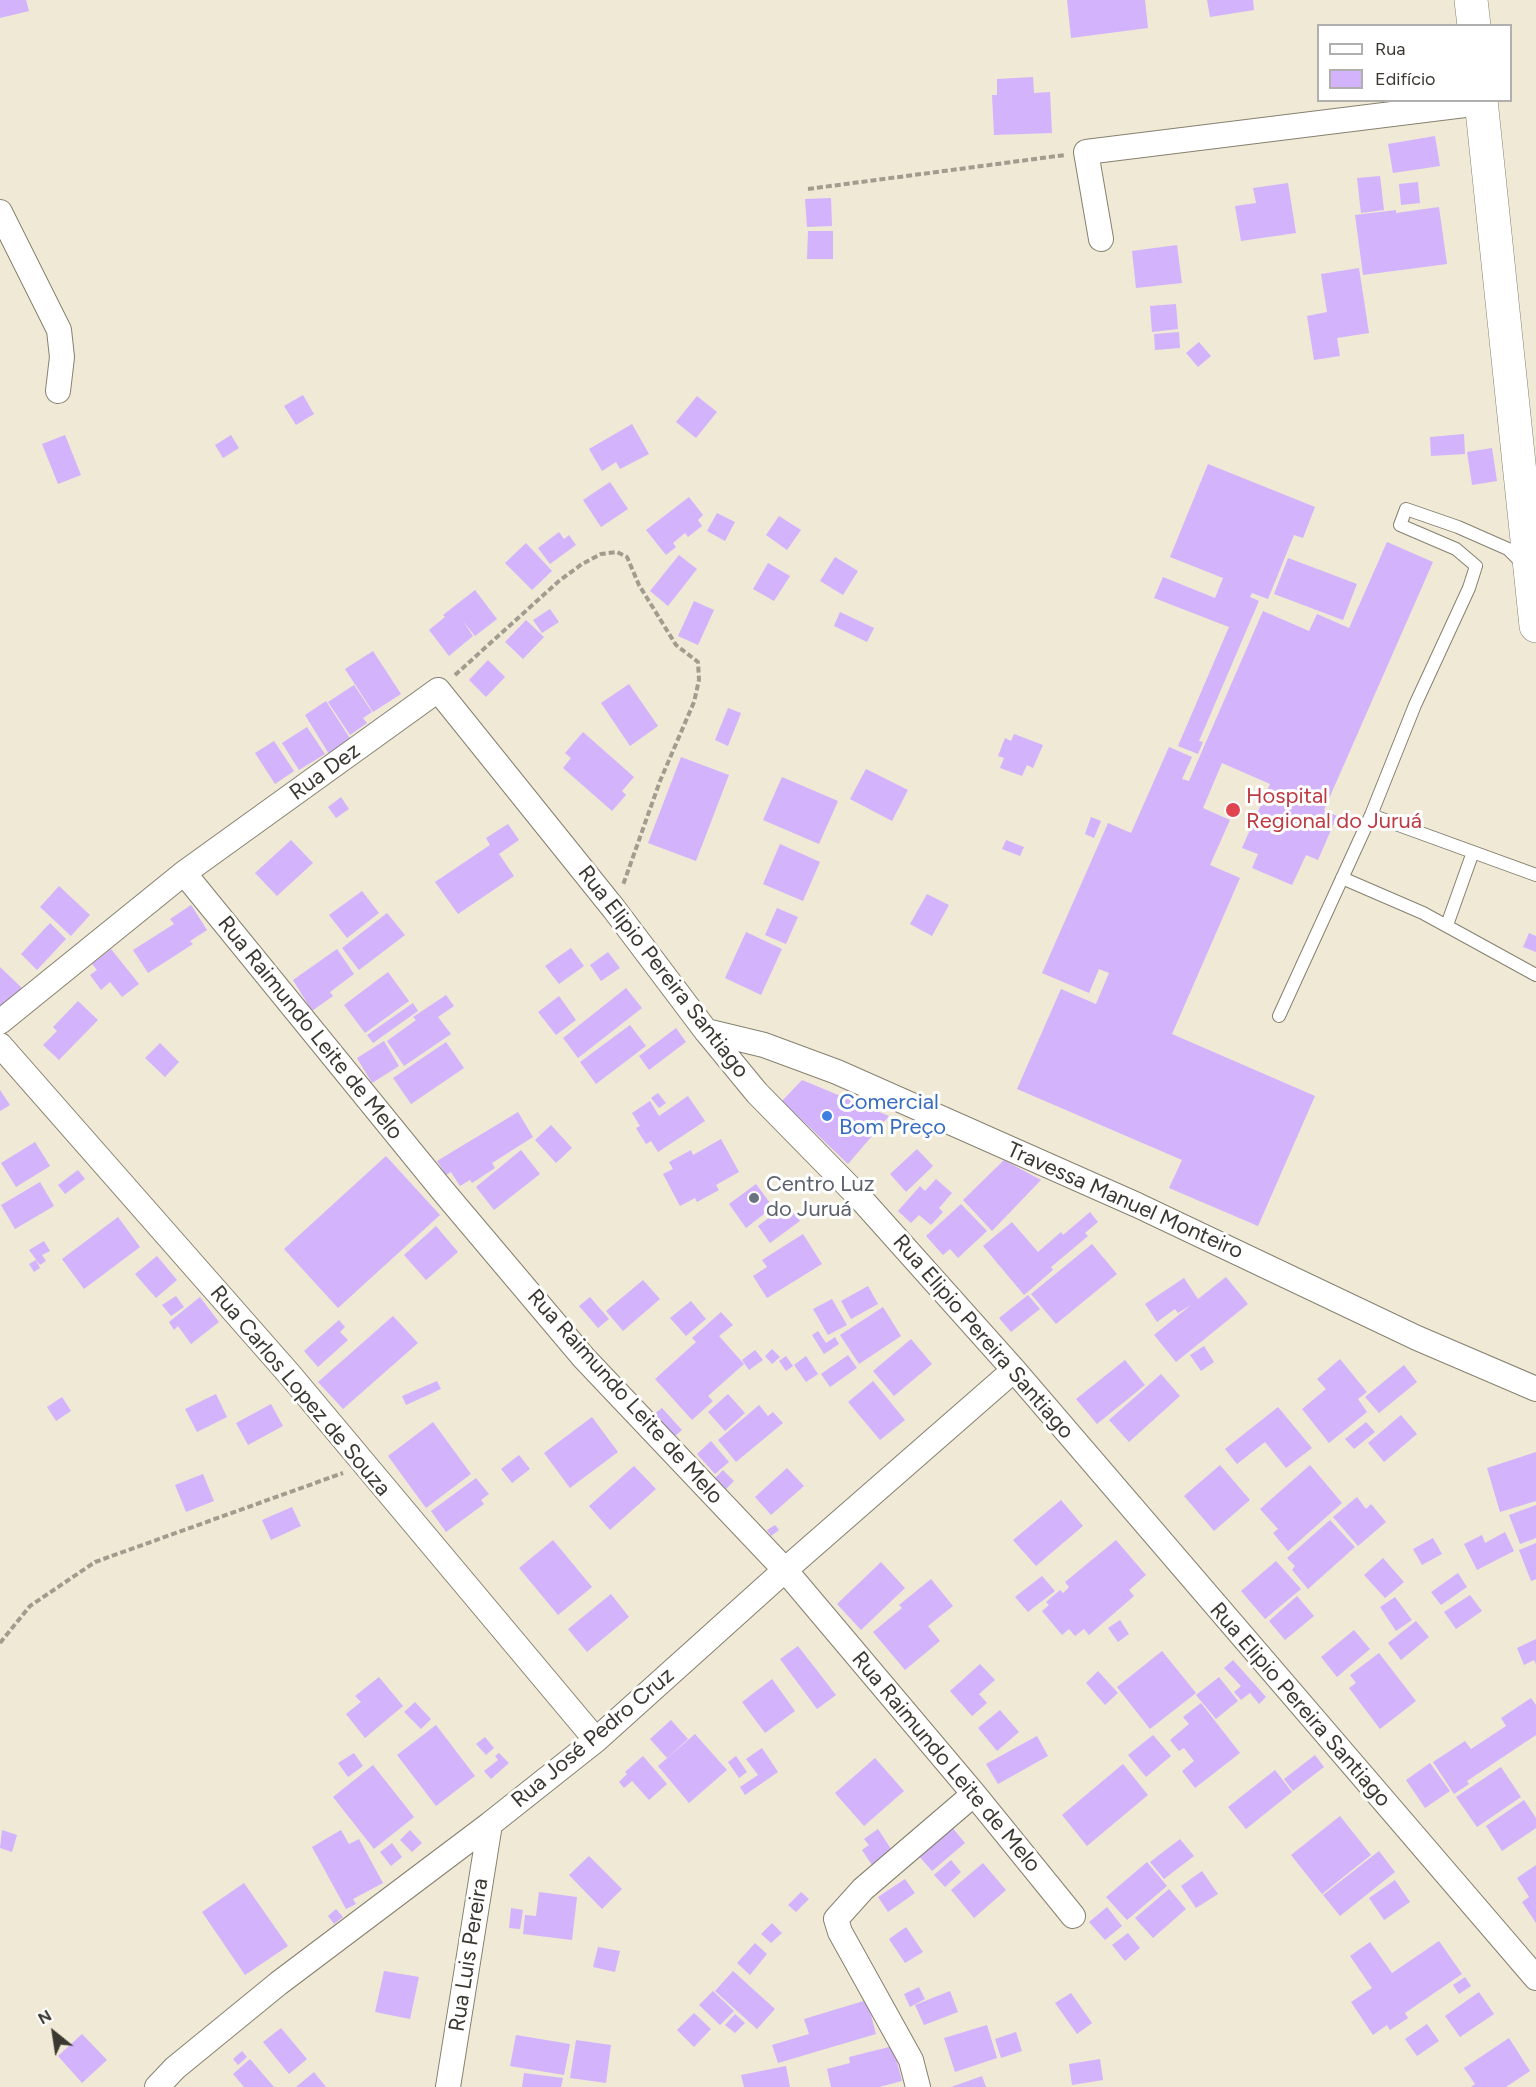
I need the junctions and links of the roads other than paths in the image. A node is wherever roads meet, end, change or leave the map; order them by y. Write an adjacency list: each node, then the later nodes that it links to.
1 (1471, 0): 2 (main road)
2 (1474, 24)
3 (1481, 102): 5 (street); 7 (main road)
4 (0, 212): 6 (street)
5 (1101, 239)
6 (58, 391)
7 (1531, 573): 8 (main road); 10 (lane)
8 (1536, 626)
9 (438, 690): 12 (street, Rua Dez); 19 (street, Rua Elipio Pereira Santiago)
10 (1371, 815): 11 (lane); 14 (lane)
11 (1473, 852): 13 (lane); 15 (lane)
12 (184, 873): 18 (street, Rua Dez); 23 (street, Rua Raimundo Leite de Melo)
13 (1536, 875)
14 (1342, 878): 15 (lane); 17 (lane)
15 (1447, 925): 16 (lane)
16 (1536, 975)
17 (1279, 1016)
18 (0, 1022)
19 (706, 1031): 21 (street, Rua Elipio Pereira Santiago); 22 (street, Travessa Manuel Monteiro)
20 (0, 1045): 24 (street, Rua Carlos Lopez de Souza)
21 (1014, 1371): 23 (street, Rua José Pedro Cruz); 28 (street, Rua Elipio Pereira Santiago)
22 (1536, 1389)
23 (785, 1570): 24 (street, Rua José Pedro Cruz); 25 (street, Rua Raimundo Leite de Melo)
24 (596, 1740): 26 (street, Rua José Pedro Cruz)
25 (974, 1794): 27 (street, Rua Raimundo Leite de Melo); 31 (street)
26 (490, 1824): 29 (street, Rua José Pedro Cruz); 30 (street, Rua Luis Pereira)
27 (1073, 1916)
28 (1536, 1978)
29 (157, 2087)
30 (448, 2087)
31 (918, 2087)

